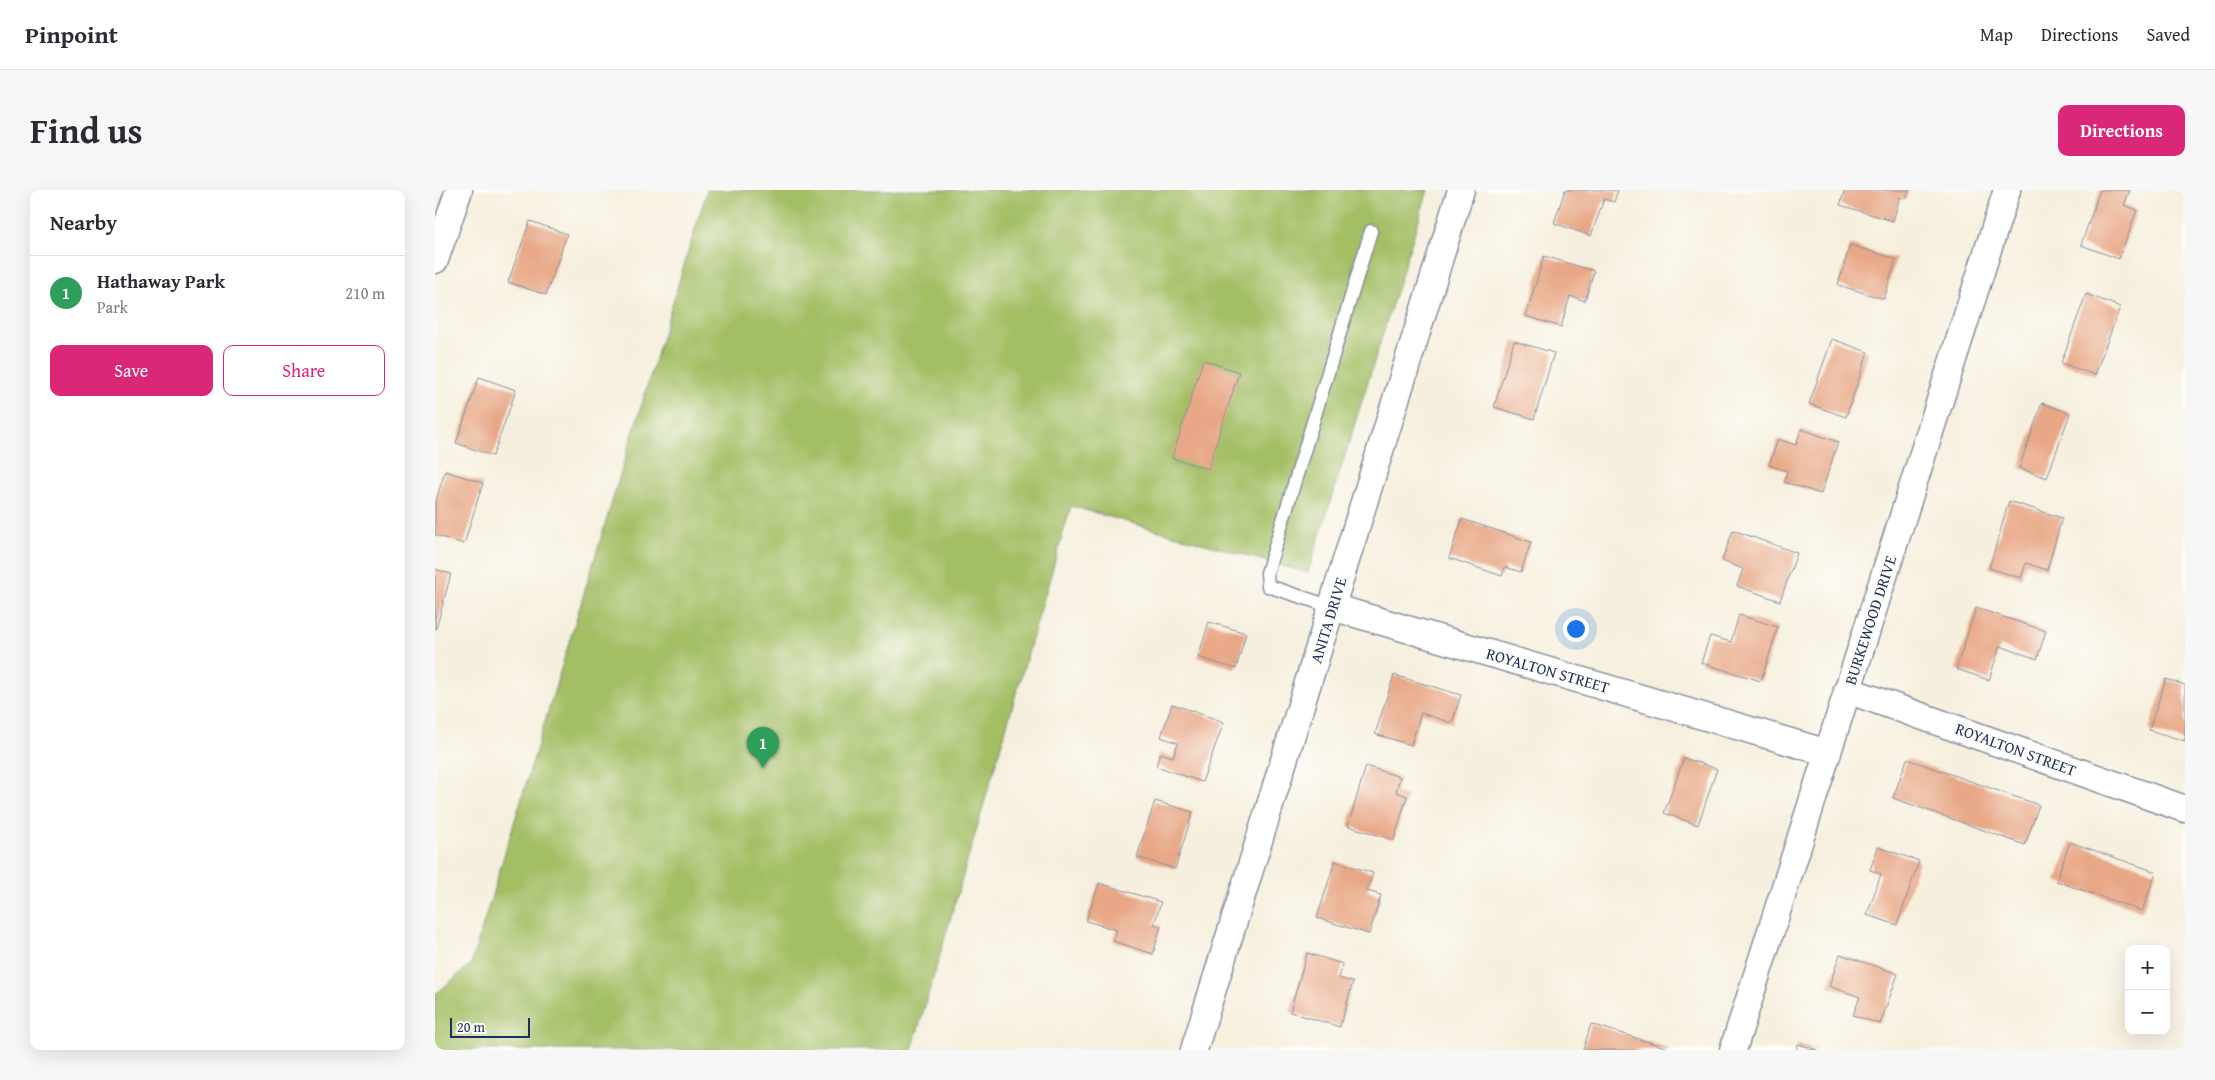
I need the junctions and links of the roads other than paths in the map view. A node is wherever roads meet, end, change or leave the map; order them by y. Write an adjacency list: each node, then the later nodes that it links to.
1 (459, 190): 5 (street)
2 (1461, 190): 6 (street, ANITA DRIVE)
3 (2007, 190): 7 (street, BURKEWOOD DRIVE)
4 (1371, 231): 6 (lane, ROYALTON STREET)
5 (435, 260)
6 (1332, 606): 8 (street, ROYALTON STREET); 10 (street, ANITA DRIVE)
7 (1847, 690): 8 (street, BURKEWOOD DRIVE); 9 (street, ROYALTON STREET)
8 (1827, 753): 11 (street, BURKEWOOD DRIVE)
9 (2185, 809)
10 (1194, 1050)
11 (1733, 1050)

